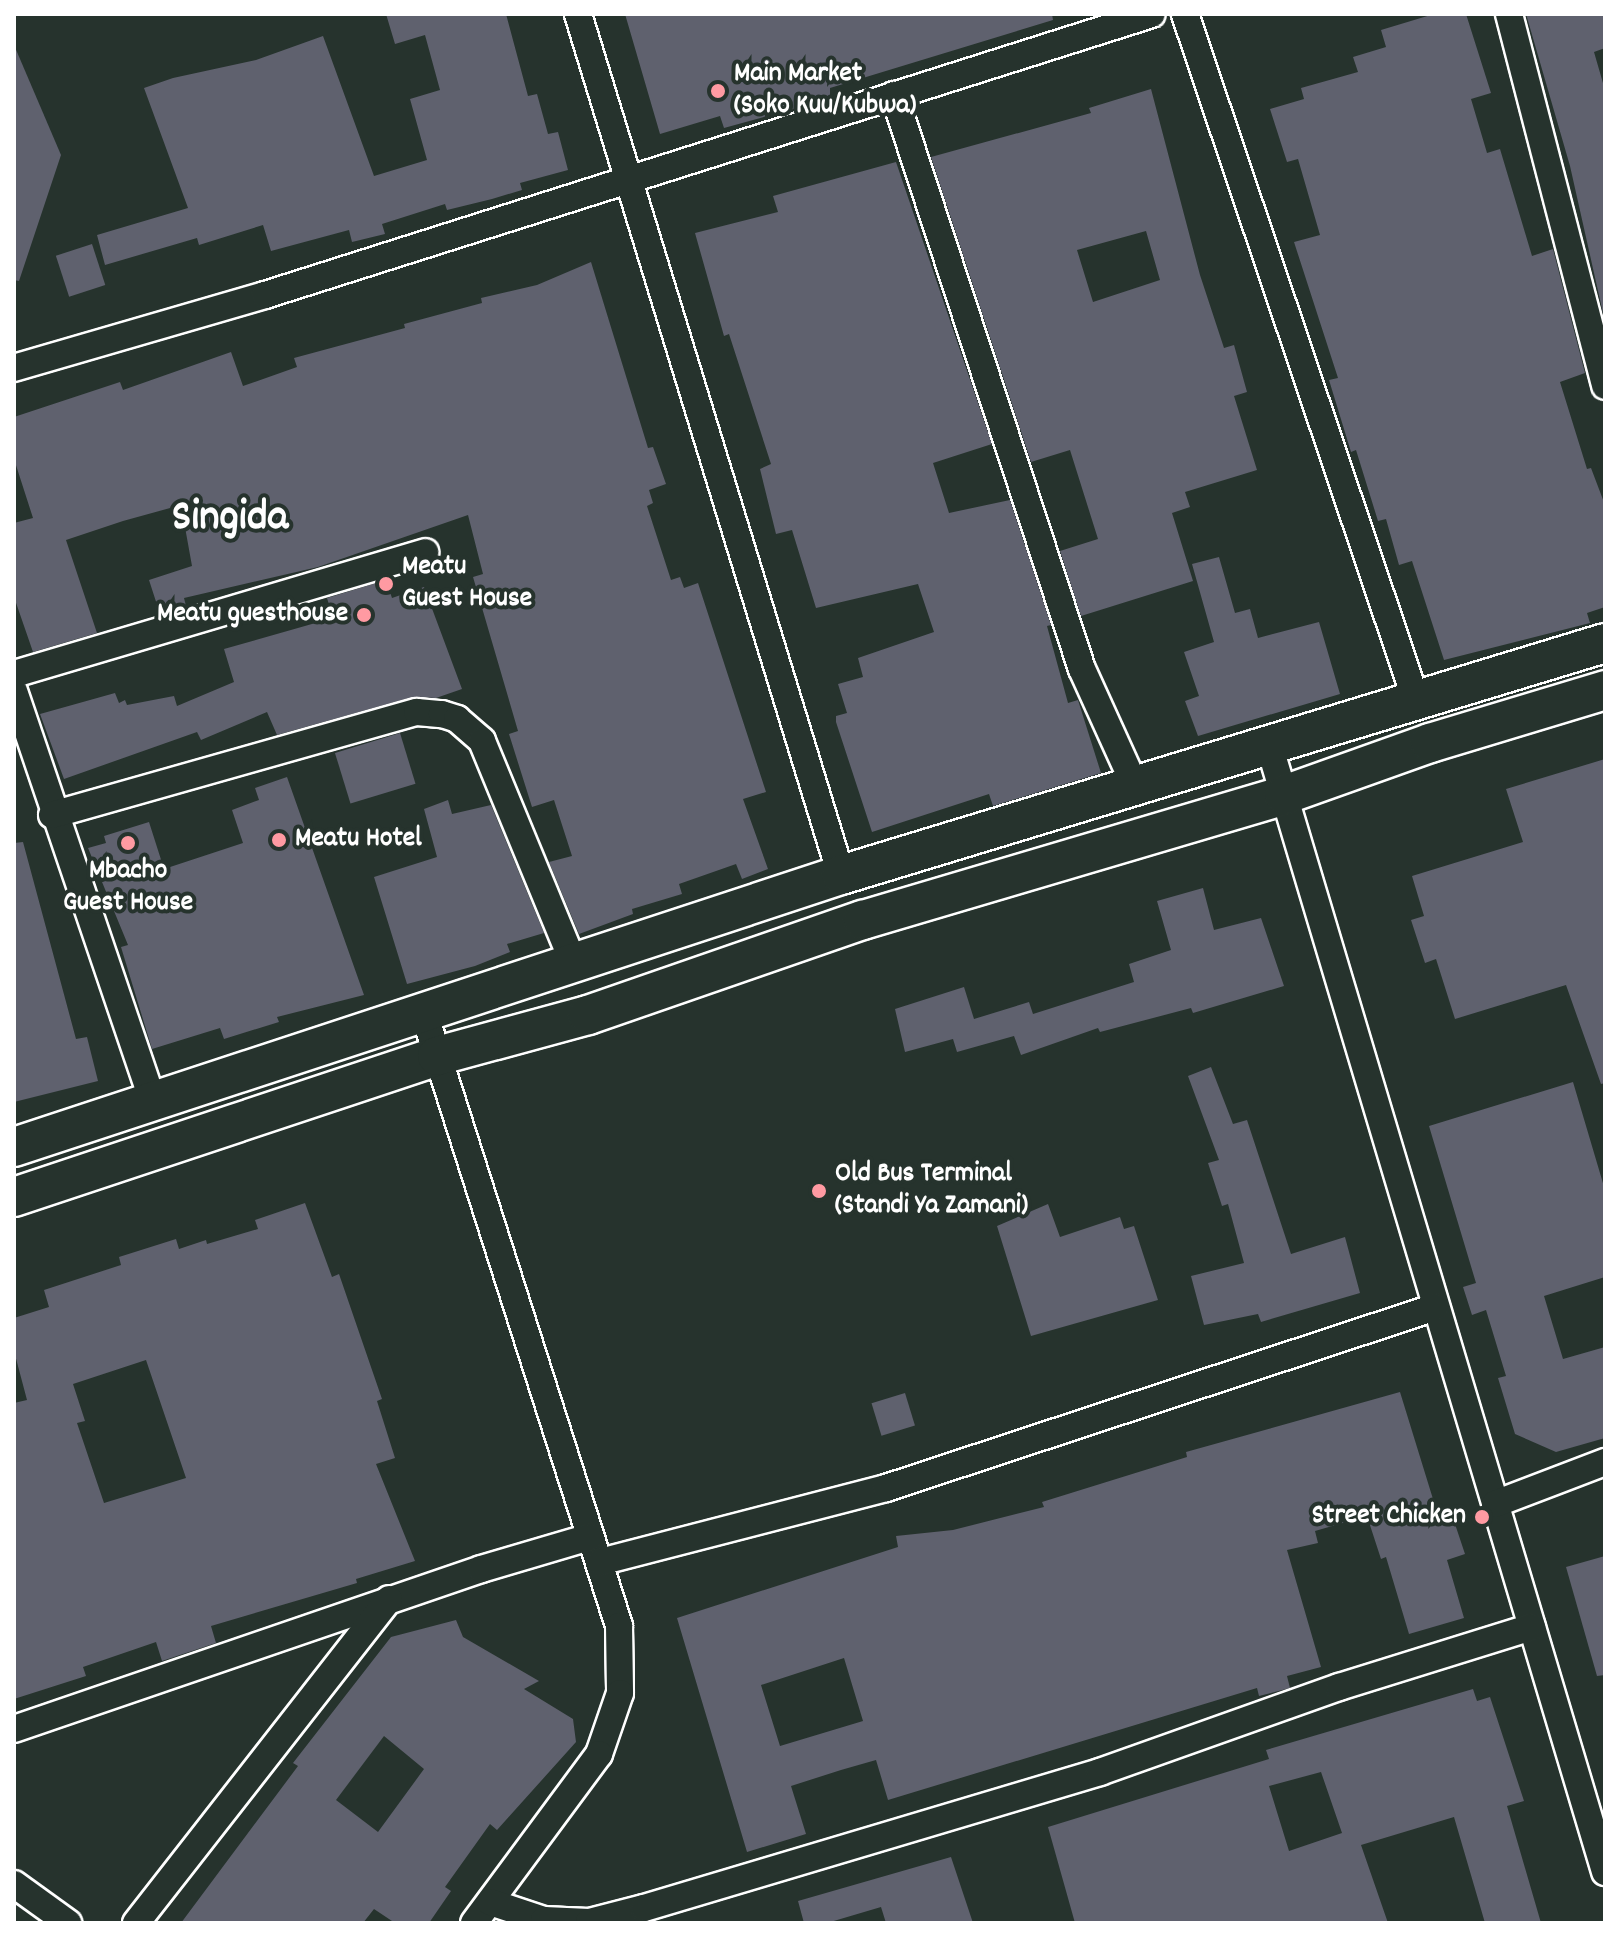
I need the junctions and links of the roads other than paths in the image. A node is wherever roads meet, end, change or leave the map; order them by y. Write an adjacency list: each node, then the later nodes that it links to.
1 (578, 14): 6 (street)
2 (1152, 14): 5 (street)
3 (1185, 14): 14 (street)
4 (1509, 14): 8 (street)
5 (894, 95): 6 (street); 16 (street)
6 (630, 179): 7 (street); 19 (street)
7 (14, 368)
8 (1605, 386)
9 (425, 552): 11 (street)
10 (1605, 643): 14 (main road)
11 (14, 674)
12 (1605, 690): 17 (main road)
13 (14, 691): 18 (street)
14 (1417, 703): 15 (main road)
15 (1270, 748): 16 (main road); 17 (street)
16 (1136, 788): 19 (main road)
17 (1284, 795): 22 (main road); 26 (street)
18 (52, 815): 20 (street); 23 (street)
19 (841, 875): 20 (main road)
20 (573, 962): 21 (main road)
21 (424, 1013): 22 (street); 23 (main road)
22 (437, 1056): 25 (main road); 29 (street)
23 (153, 1101): 24 (main road)
24 (14, 1147)
25 (14, 1197)
26 (1436, 1307): 28 (street); 30 (street)
27 (1605, 1462): 28 (street)
28 (1495, 1504): 32 (street)
29 (590, 1537): 30 (street); 31 (street)
30 (600, 1562): 36 (street)
31 (389, 1599): 33 (street); 38 (street)
32 (1532, 1627): 34 (street); 36 (street)
33 (14, 1729)
34 (1605, 1872)
35 (14, 1884): 37 (street)
36 (482, 1913)
37 (68, 1923)
38 (136, 1923)

